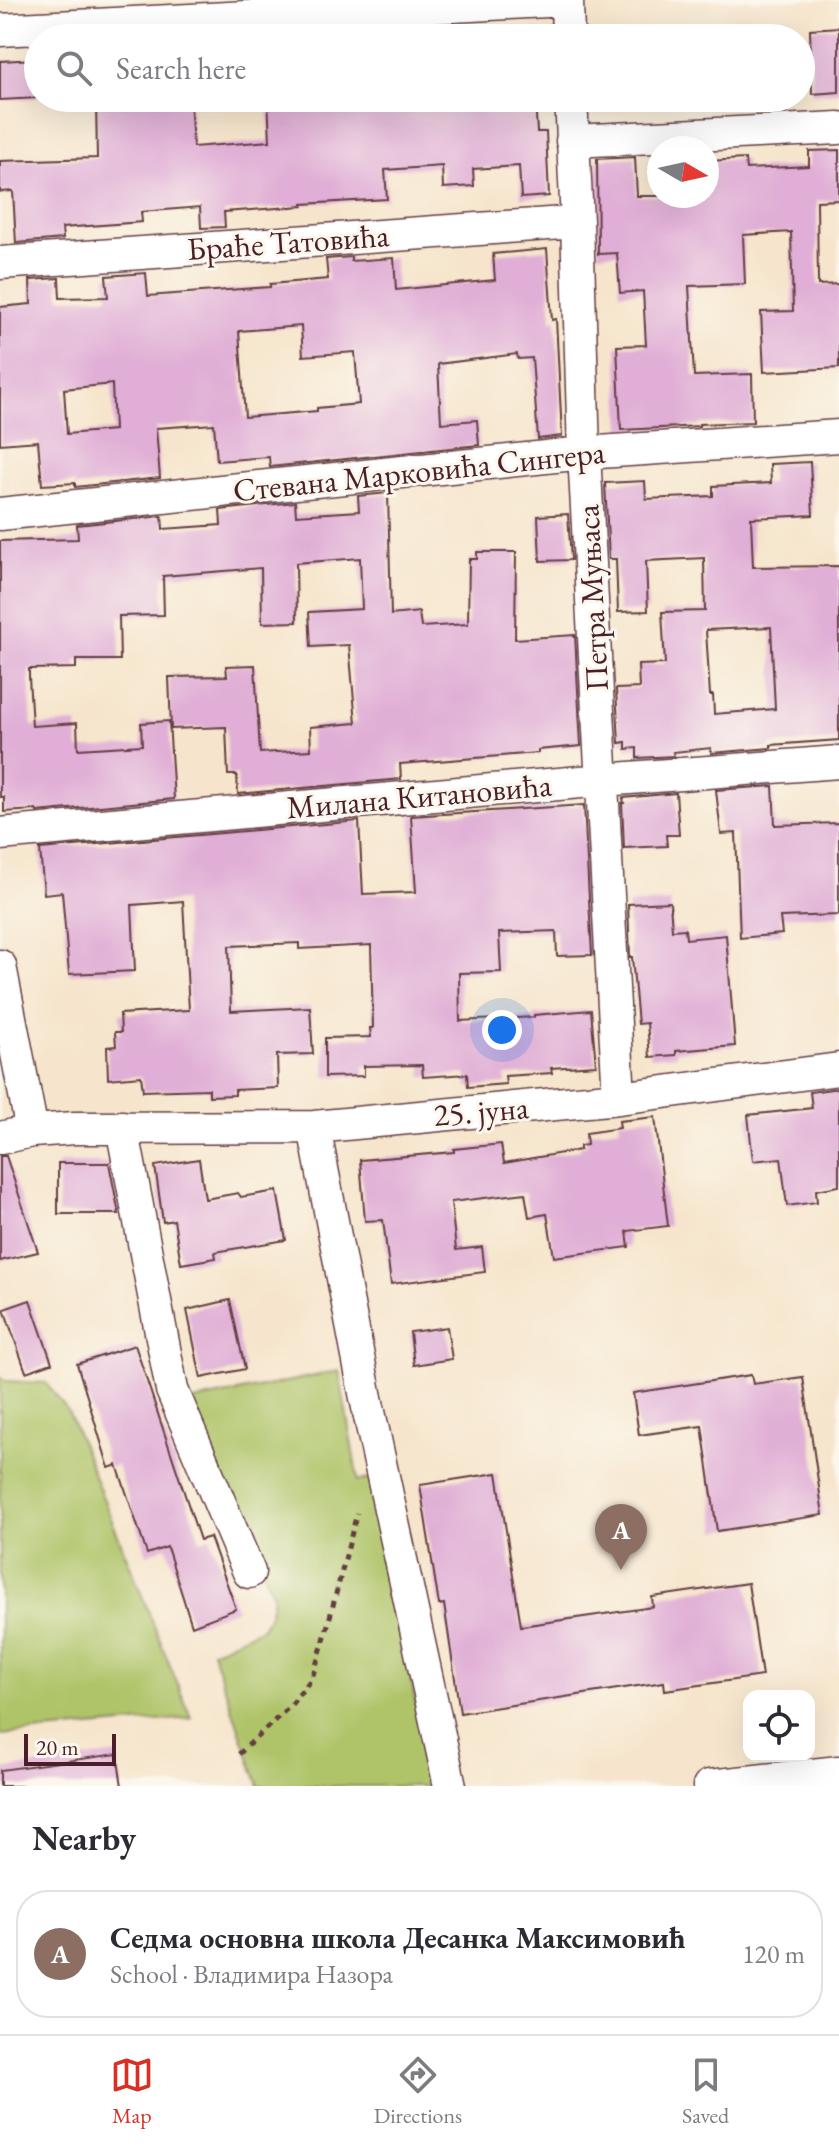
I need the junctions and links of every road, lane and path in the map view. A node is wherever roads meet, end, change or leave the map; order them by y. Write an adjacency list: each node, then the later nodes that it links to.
1 (567, 0): 2 (street); 3 (street)
2 (113, 24)
3 (568, 24)
4 (24, 29): 5 (street)
5 (0, 30)
6 (571, 112): 8 (street, Петра Муњаса)
7 (839, 128): 8 (street)
8 (572, 141): 9 (street, Петра Муњаса)
9 (577, 222): 10 (street, Браће Татовића); 12 (street, Петра Муњаса)
10 (0, 263)
11 (839, 436): 12 (street, Стевана Марковића Сингера)
12 (584, 453): 13 (street, Стевана Марковића Сингера); 15 (street, Петра Муњаса)
13 (0, 514)
14 (839, 762): 15 (street, Милана Китановића)
15 (603, 780): 16 (street, Милана Китановића); 19 (street, Петра Муњаса)
16 (0, 834)
17 (0, 966): 22 (street)
18 (839, 1069): 19 (street, 25. јуна)
19 (619, 1098): 21 (street, 25. јуна)
20 (122, 1127): 21 (street, 25. јуна); 22 (street, 25. јуна); 25 (street)
21 (314, 1127): 28 (street)
22 (32, 1131): 23 (street, 25. јуна)
23 (0, 1138)
24 (359, 1502): 26 (path)
25 (249, 1572)
26 (239, 1754)
27 (839, 1772): 29 (street)
28 (450, 1786)
29 (709, 1786)

